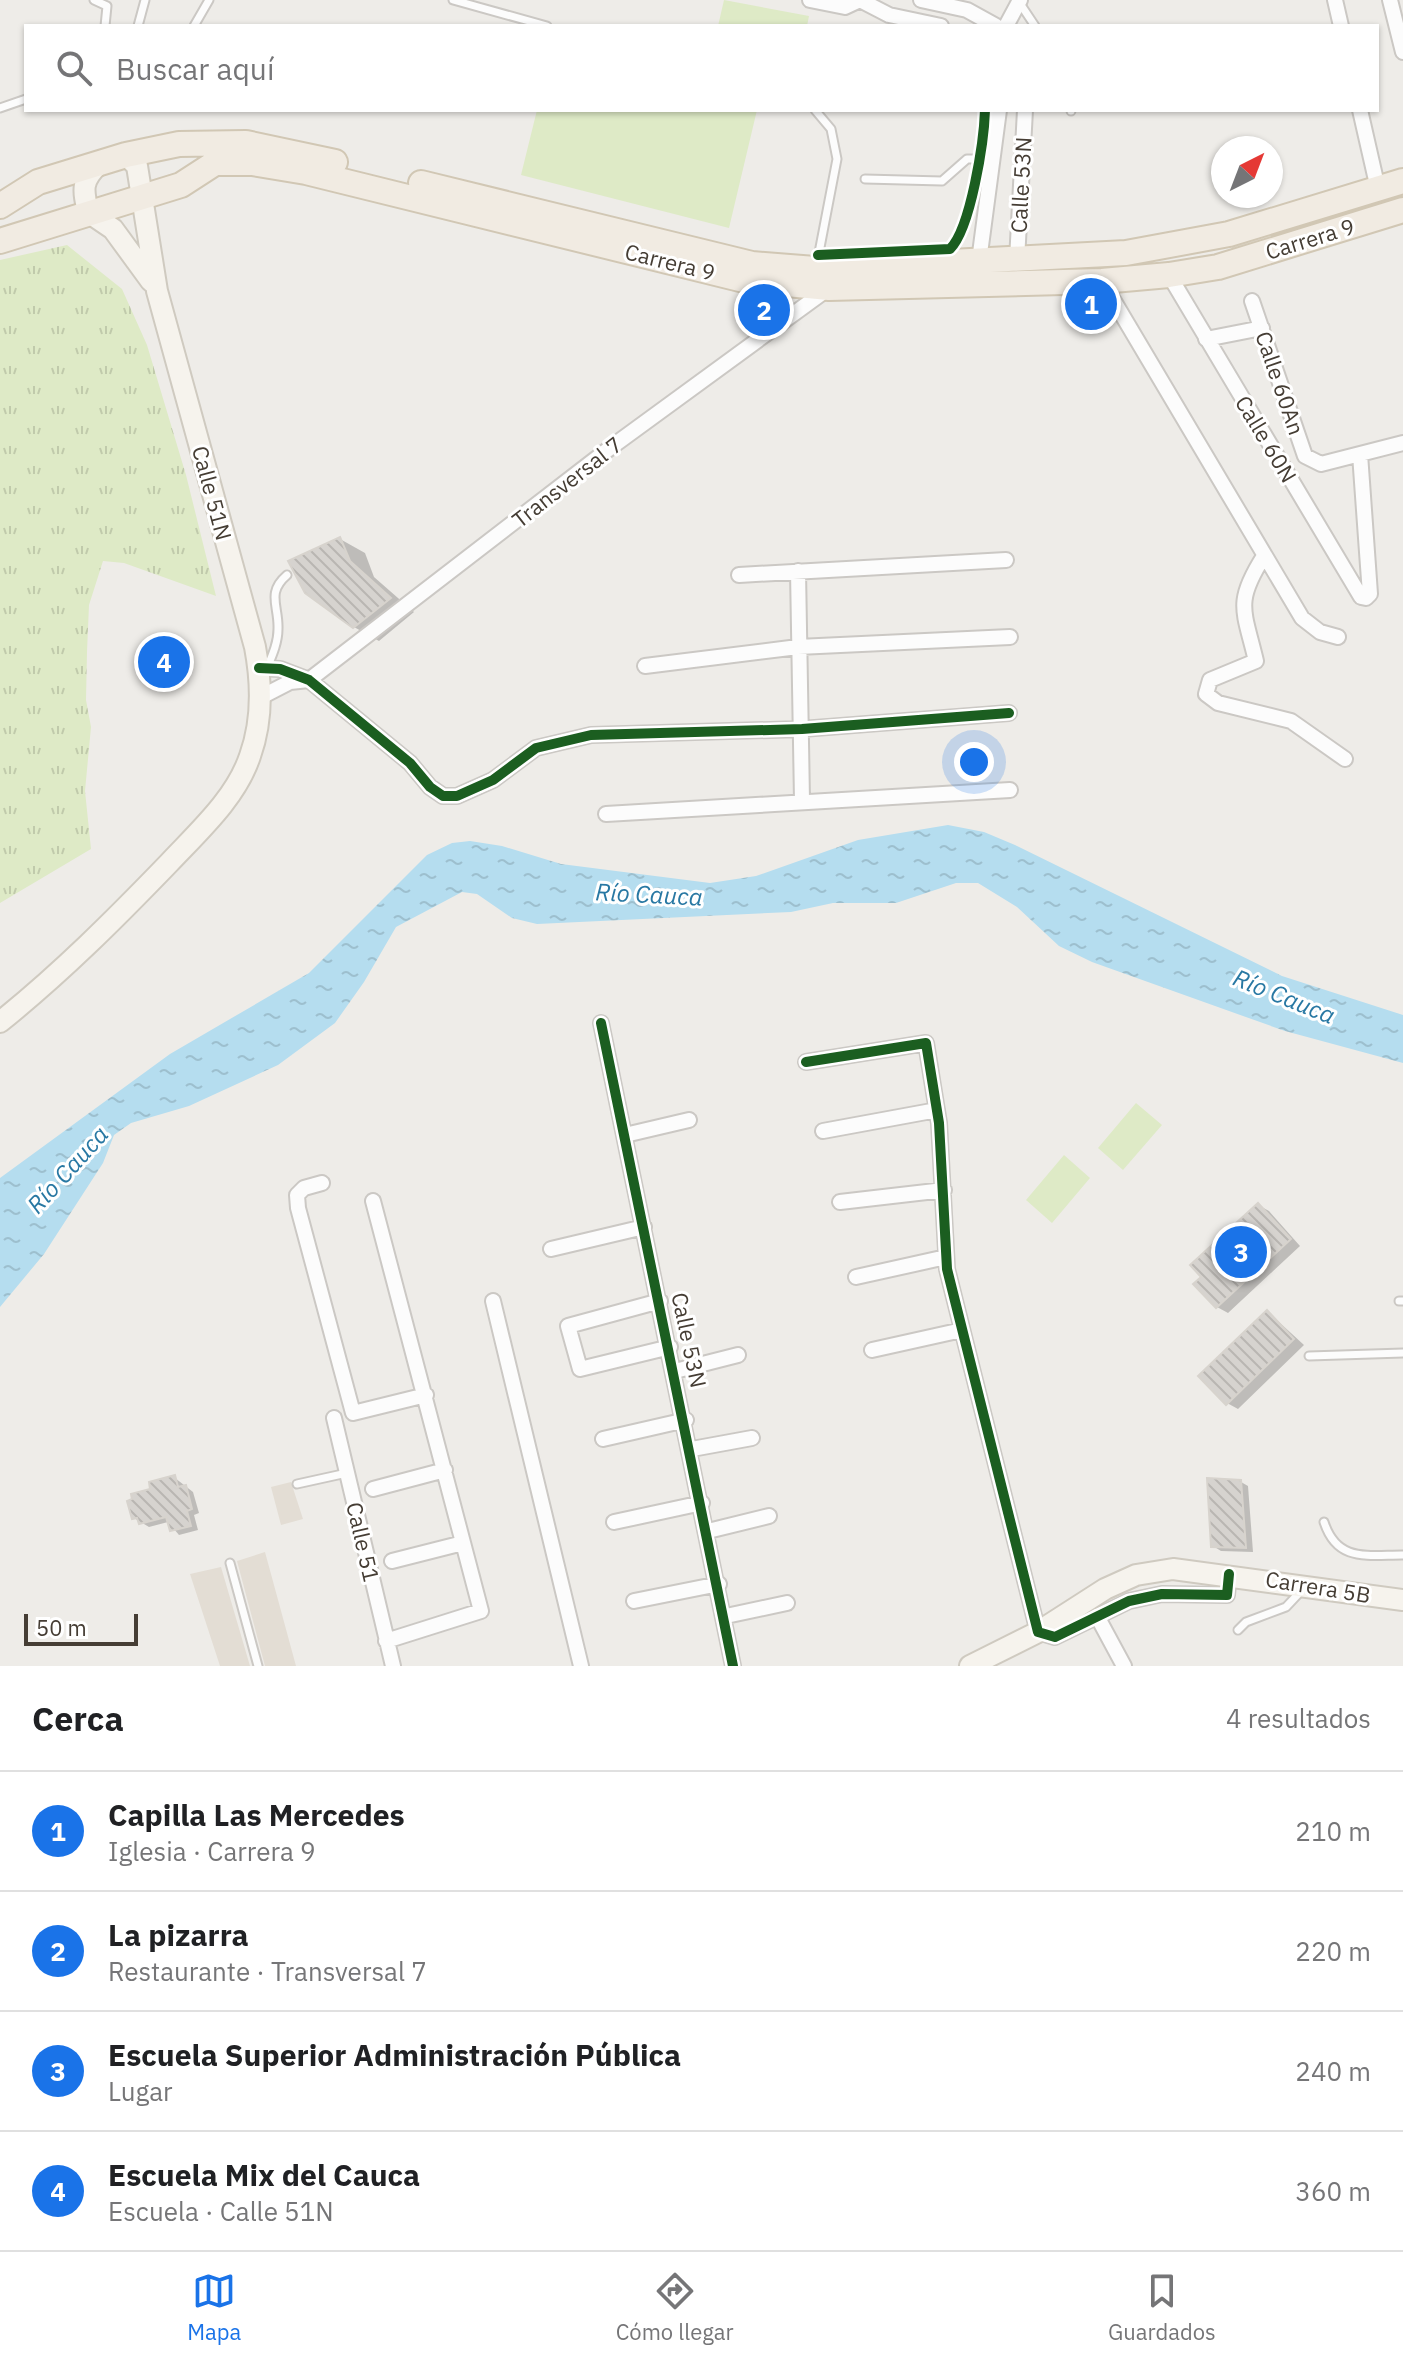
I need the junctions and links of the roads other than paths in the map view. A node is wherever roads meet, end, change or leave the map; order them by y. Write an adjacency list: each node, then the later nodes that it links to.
1 (94, 0): 11 (lane)
2 (145, 0): 12 (lane)
3 (209, 0): 13 (lane)
4 (453, 0): 14 (lane)
5 (810, 0): 6 (street)
6 (860, 0): 15 (street)
7 (921, 0): 16 (street)
8 (1018, 0): 17 (street); 18 (lane)
9 (1335, 0): 19 (street)
10 (1390, 0): 20 (street)
11 (106, 24)
12 (139, 24)
13 (195, 24)
14 (540, 24)
15 (932, 24)
16 (992, 24)
17 (1007, 24)
18 (1034, 24)
19 (1341, 24)
20 (1403, 52)
21 (24, 100): 22 (lane)
22 (0, 108)
23 (817, 112): 42 (lane)
24 (999, 112): 28 (street, Calle 53N)
25 (1025, 112): 39 (street, Calle 53N)
26 (1360, 112): 32 (street)
27 (126, 155): 29 (main road, Carrera 9); 34 (main road, Calle 51N); 42 (main road, Carrera 9)
28 (993, 159): 30 (lane); 40 (street, Calle 53N)
29 (98, 165): 33 (main road, Carrera 9); 36 (main road)
30 (865, 179)
31 (1403, 181): 32 (main road, Carrera 9)
32 (1378, 189): 39 (main road, Carrera 9)
33 (0, 206)
34 (145, 206): 36 (main road, Carrera 9); 37 (main road); 42 (main road, Carrera 9); 44 (main road, Calle 51N)
35 (1403, 210): 41 (main road, Carrera 9)
36 (88, 212): 37 (main road, Calle 51N); 38 (main road, Carrera 9)
37 (113, 229): 44 (main road, Calle 51N)
38 (0, 241)
39 (1017, 260): 40 (main road, Carrera 9)
40 (979, 261): 42 (main road, Carrera 9)
41 (1169, 275): 43 (main road, Carrera 9); 47 (street, Calle 60N)
42 (822, 279): 43 (main road, Carrera 9); 60 (street, Transversal 7)
43 (1102, 281): 50 (street)
44 (157, 291): 59 (main road, Calle 51N)
45 (1252, 301): 46 (street, Calle 60An)
46 (1262, 328): 47 (street); 49 (street, Calle 60An)
47 (1206, 339): 49 (street, Calle 60N)
48 (1403, 443): 49 (street)
49 (1360, 454)
50 (1264, 556): 56 (street); 64 (street)
51 (1006, 560): 52 (street)
52 (798, 571): 54 (street); 57 (street)
53 (287, 575): 59 (lane)
54 (739, 575)
55 (1010, 637): 57 (street)
56 (1338, 637)
57 (798, 647): 58 (street); 63 (street)
58 (645, 666)
59 (263, 668): 60 (street); 61 (main road, Calle 51N)
60 (309, 680): 61 (street); 63 (street)
61 (261, 697): 68 (main road, Calle 51N)
62 (1009, 713): 63 (street)
63 (802, 729): 66 (street)
64 (1345, 759)
65 (1010, 790): 66 (street)
66 (802, 800): 67 (street)
67 (606, 814)
68 (0, 1022)
69 (601, 1023): 74 (street, Calle 53N)
70 (806, 1062): 71 (street)
71 (937, 1110): 73 (street); 76 (street)
72 (689, 1120): 74 (street)
73 (823, 1131)
74 (625, 1135): 79 (street, Calle 53N)
75 (322, 1183): 92 (street)
76 (944, 1190): 78 (street); 81 (street)
77 (373, 1201): 92 (street)
78 (840, 1202)
79 (644, 1227): 80 (street); 84 (street, Calle 53N)
80 (551, 1249)
81 (946, 1257): 82 (street); 85 (street)
82 (856, 1277)
83 (493, 1301): 124 (street)
84 (660, 1301): 86 (street, Calle 53N); 86 (street)
85 (962, 1330): 87 (street); 120 (street)
86 (670, 1347): 91 (street, Calle 53N)
87 (872, 1350)
88 (1403, 1353): 90 (lane)
89 (738, 1355): 91 (street)
90 (1309, 1356)
91 (675, 1371): 94 (street, Calle 53N)
92 (426, 1395): 98 (street)
93 (334, 1418): 99 (street, Calle 51)
94 (686, 1420): 96 (street); 97 (street, Calle 53N)
95 (752, 1438): 97 (street)
96 (603, 1439)
97 (692, 1449): 102 (street, Calle 53N)
98 (445, 1470): 101 (street); 107 (street)
99 (347, 1473): 100 (lane); 121 (street, Calle 51)
100 (297, 1484)
101 (373, 1489)
102 (702, 1503): 104 (street); 106 (street, Calle 53N)
103 (769, 1516): 106 (street)
104 (614, 1522)
105 (1324, 1522): 108 (lane)
106 (708, 1531): 112 (street, Calle 53N)
107 (463, 1543): 109 (street); 121 (street)
108 (1402, 1555)
109 (392, 1561)
110 (230, 1563): 122 (lane)
111 (1229, 1574): 113 (main road, Carrera 5B); 118 (street); 120 (main road, Carrera 5B)
112 (719, 1584): 115 (street); 117 (street, Calle 53N)
113 (1306, 1585): 114 (main road, Carrera 5B); 119 (lane)
114 (1403, 1600)
115 (634, 1601)
116 (787, 1603): 117 (street)
117 (726, 1616): 125 (street, Calle 53N)
118 (1097, 1616): 120 (street); 127 (street)
119 (1238, 1630)
120 (1038, 1632): 126 (main road, Carrera 5B)
121 (386, 1641): 123 (street, Calle 51)
122 (258, 1666)
123 (393, 1666)
124 (581, 1666)
125 (733, 1666)
126 (970, 1666)
127 (1124, 1666)

